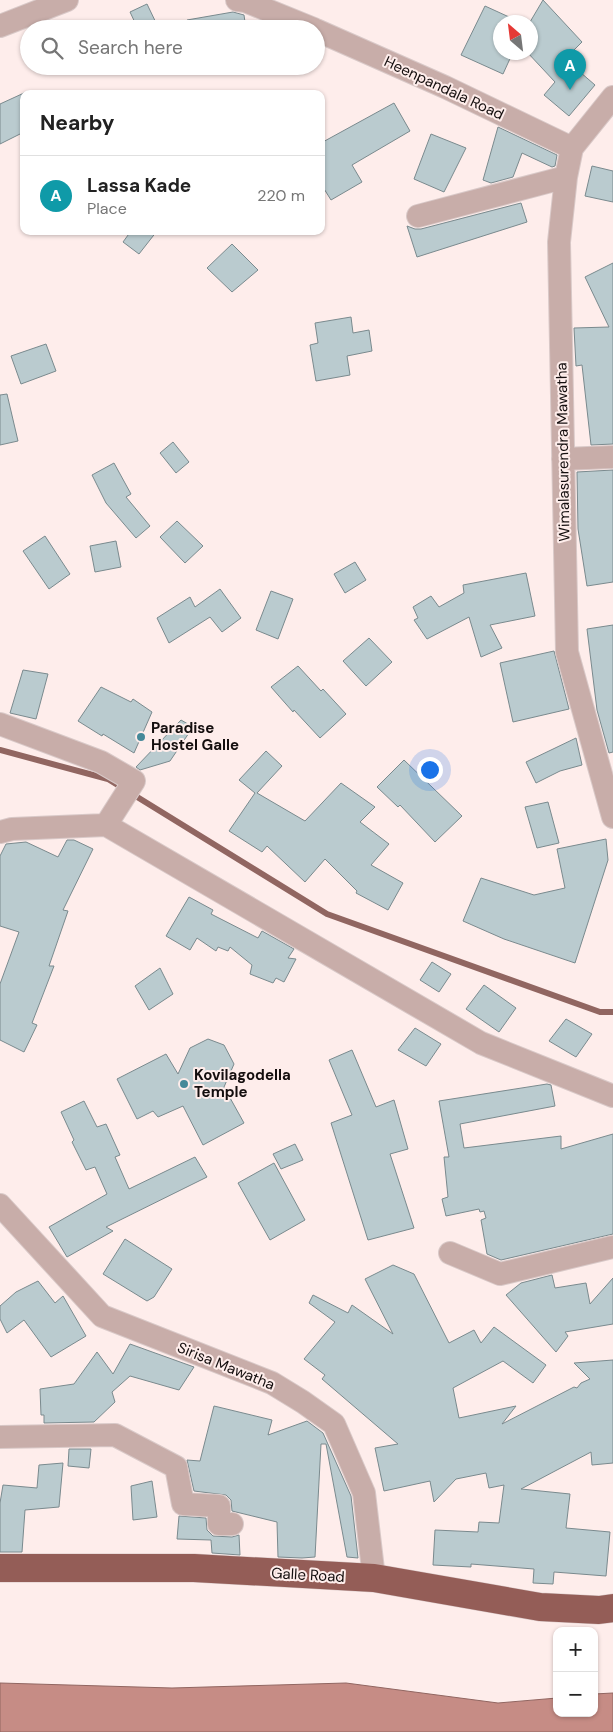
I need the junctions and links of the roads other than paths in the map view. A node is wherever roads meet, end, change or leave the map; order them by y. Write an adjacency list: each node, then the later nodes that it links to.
1 (67, 0): 4 (street)
2 (242, 0): 3 (street, Heenpandala Road)
3 (292, 20)
4 (0, 26)
5 (325, 33): 7 (street, Heenpandala Road)
6 (613, 97): 7 (street, Wimalasurendra Mawatha)
7 (572, 148): 8 (street, Wimalasurendra Mawatha)
8 (566, 178): 9 (street); 11 (street, Wimalasurendra Mawatha)
9 (418, 216)
10 (613, 457): 11 (street)
11 (563, 459): 13 (street, Wimalasurendra Mawatha)
12 (0, 724): 14 (street)
13 (613, 817)
14 (106, 825): 15 (street); 16 (street)
15 (0, 832)
16 (613, 1096)
17 (0, 1205): 23 (street, Sirisa Mawatha)
18 (613, 1247): 19 (street)
19 (450, 1253)
20 (0, 1437): 21 (street)
21 (232, 1524)
22 (0, 1568): 23 (highway, Galle Road)
23 (374, 1578): 24 (highway, Galle Road)
24 (613, 1608)

